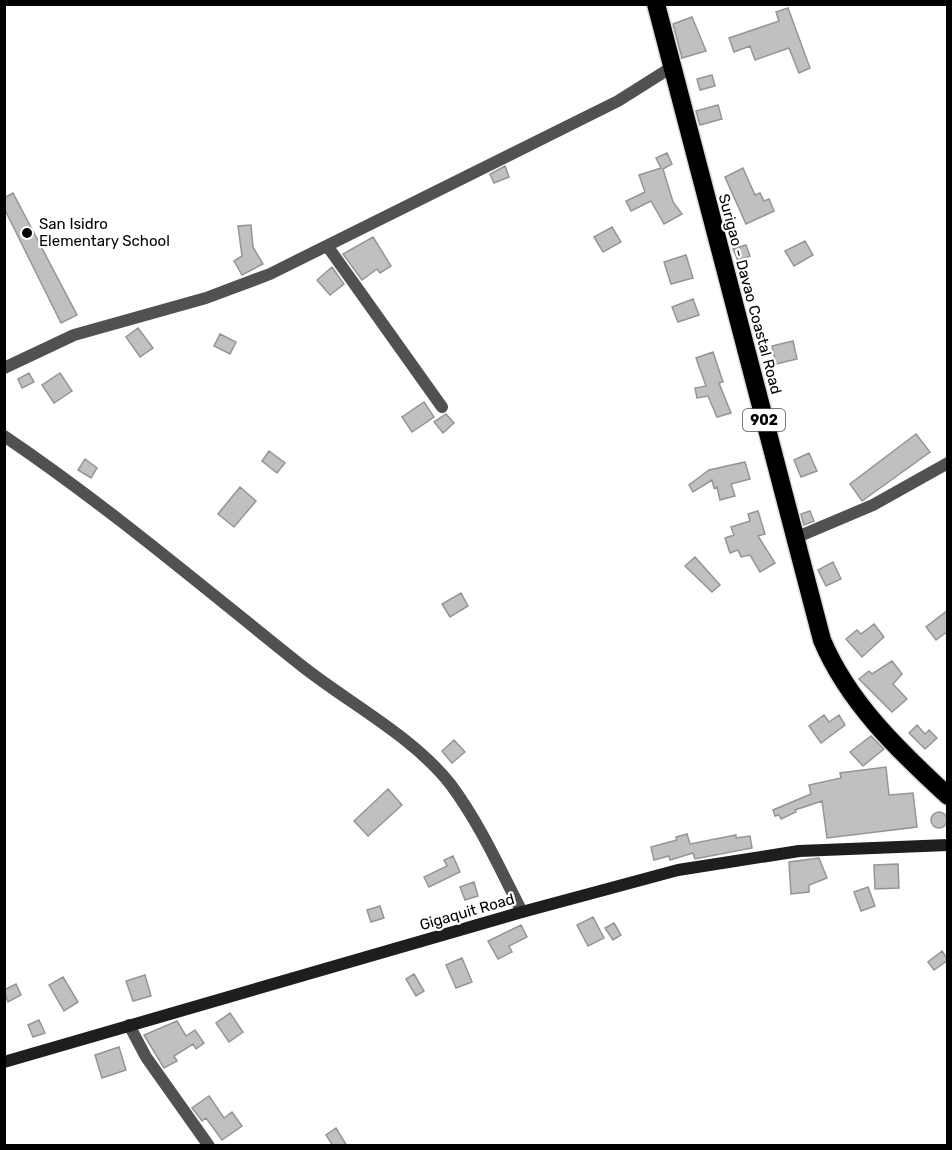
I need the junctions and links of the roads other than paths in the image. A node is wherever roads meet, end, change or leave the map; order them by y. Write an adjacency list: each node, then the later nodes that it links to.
1 (656, 4): 2 (highway, Surigao - Davao Coastal Road / 902)
2 (672, 67): 3 (street); 8 (highway, Surigao - Davao Coastal Road / 902)
3 (328, 248): 4 (street); 5 (street)
4 (4, 368)
5 (442, 407)
6 (4, 436): 11 (street)
7 (948, 463): 8 (street)
8 (795, 538): 9 (highway, Surigao - Davao Coastal Road / 902)
9 (948, 796)
10 (948, 845): 11 (main road, Gigaquit Road)
11 (522, 912): 12 (main road, Gigaquit Road)
12 (129, 1025): 13 (main road, Gigaquit Road); 14 (street)
13 (4, 1062)
14 (209, 1146)

